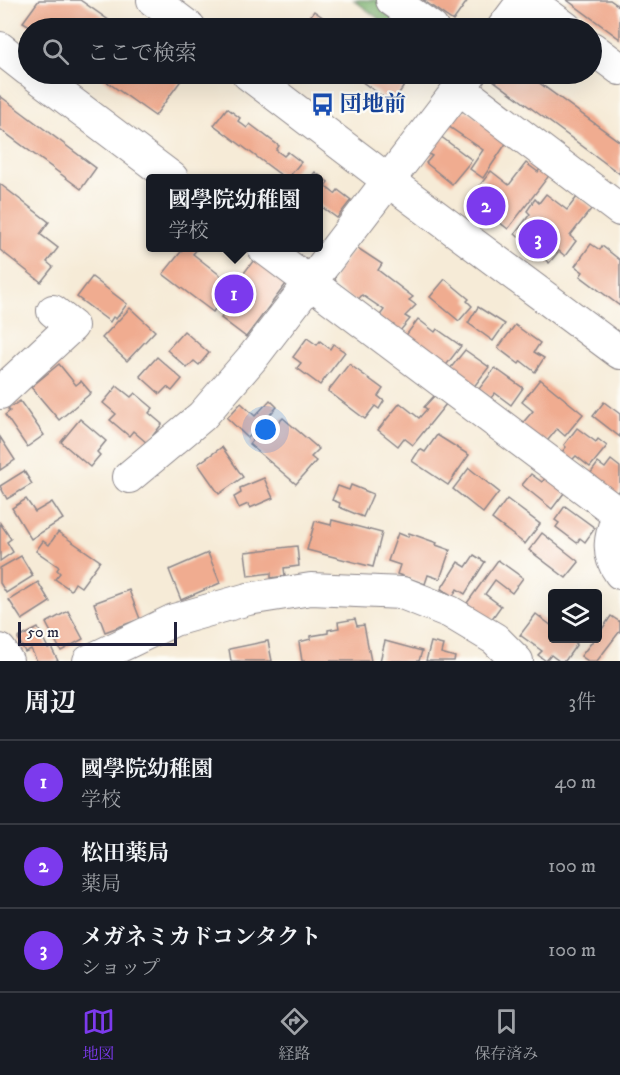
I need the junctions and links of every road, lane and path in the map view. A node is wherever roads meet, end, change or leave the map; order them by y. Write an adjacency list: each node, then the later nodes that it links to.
1 (153, 0): 4 (street)
2 (392, 0): 5 (street)
3 (526, 0): 6 (street); 7 (street)
4 (177, 18)
5 (418, 18)
6 (511, 18)
7 (552, 18)
8 (0, 48): 10 (street)
9 (602, 56): 11 (street)
10 (18, 62)
11 (620, 69)
12 (47, 84): 16 (street)
13 (262, 84): 17 (street)
14 (462, 84): 17 (street)
15 (468, 84): 18 (street)
16 (167, 174)
17 (389, 181): 20 (street); 22 (street)
18 (620, 210)
19 (269, 252): 20 (street)
20 (310, 282): 24 (street); 25 (street)
21 (53, 311): 23 (street)
22 (620, 353)
23 (0, 393)
24 (129, 477)
25 (619, 514): 26 (street)
26 (620, 573)
27 (0, 650): 28 (street)
28 (7, 661)
29 (88, 661): 30 (street)
30 (516, 661)

